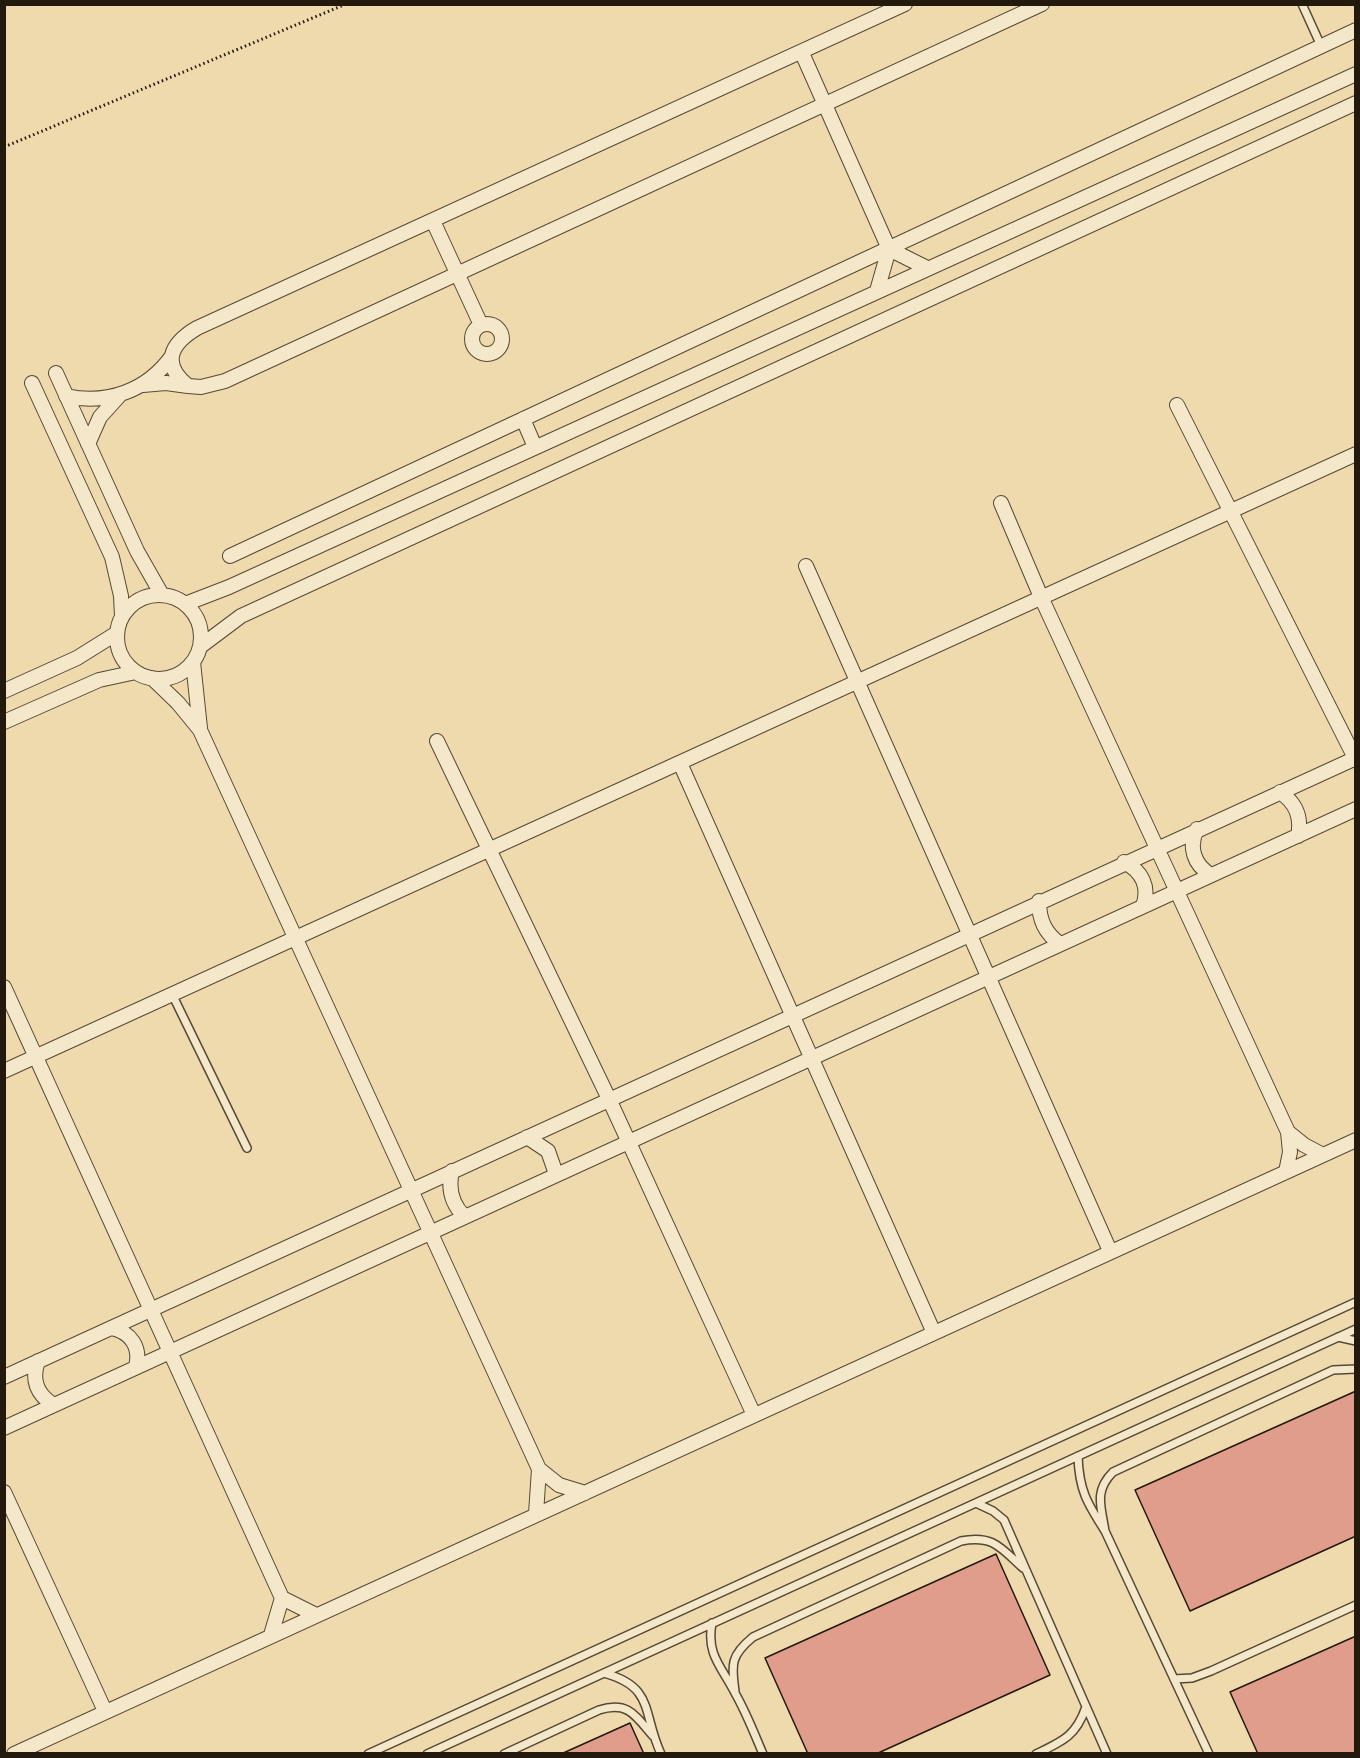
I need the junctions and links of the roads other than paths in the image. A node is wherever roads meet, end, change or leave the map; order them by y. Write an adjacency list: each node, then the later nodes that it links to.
1 (905, 4): 6 (street)
2 (1042, 4): 9 (street)
3 (1302, 4): 5 (lane)
4 (1356, 30): 5 (street)
5 (1322, 48): 11 (street)
6 (802, 53): 9 (street); 10 (street)
7 (1356, 74): 12 (street)
8 (1356, 103): 37 (street)
9 (825, 104): 11 (street); 13 (street)
10 (433, 221): 13 (street); 16 (street)
11 (889, 249): 12 (street); 14 (street); 24 (street)
12 (927, 268): 14 (street)
13 (457, 274): 15 (street); 20 (street)
14 (877, 291): 26 (street)
15 (481, 325)
16 (172, 356): 19 (street); 20 (street)
17 (56, 373): 22 (street)
18 (32, 383): 35 (street)
19 (141, 385): 20 (street); 21 (street)
20 (188, 386)
21 (120, 395): 22 (street); 25 (street)
22 (66, 396): 25 (street)
23 (1177, 405): 29 (street)
24 (523, 419): 26 (street); 30 (street)
25 (88, 444): 32 (street)
26 (535, 447): 34 (street)
27 (1356, 454): 29 (street)
28 (1001, 503): 33 (street)
29 (1233, 510): 33 (street); 46 (street)
30 (230, 556)
31 (806, 566): 41 (street)
32 (162, 595): 34 (street); 35 (street)
33 (1041, 597): 41 (street); 52 (street)
34 (185, 604): 37 (street)
35 (123, 616): 36 (street)
36 (117, 633): 39 (street); 42 (street)
37 (201, 646): 38 (street)
38 (193, 662): 40 (street); 44 (street)
39 (136, 672): 40 (street); 43 (street)
40 (152, 678): 44 (street)
41 (857, 681): 47 (street); 59 (street)
42 (4, 691)
43 (4, 722)
44 (200, 730): 60 (street)
45 (437, 741): 53 (street)
46 (1355, 759): 48 (street)
47 (680, 763): 53 (street); 65 (street)
48 (1280, 792): 50 (street); 51 (street)
49 (1356, 809): 51 (street)
50 (1197, 829): 52 (street); 55 (street)
51 (1298, 836): 55 (street)
52 (1155, 848): 54 (street); 56 (street)
53 (490, 849): 60 (street); 69 (street)
54 (1124, 862): 57 (street); 58 (street)
55 (1211, 875): 56 (street)
56 (1175, 891): 58 (street); 70 (street)
57 (1039, 902): 59 (street); 61 (street)
58 (1143, 906): 61 (street)
59 (969, 933): 62 (street); 65 (street)
60 (295, 938): 64 (street); 79 (street)
61 (1060, 944): 62 (street)
62 (988, 977): 67 (street); 82 (street)
63 (4, 987): 66 (street)
64 (172, 994): 66 (street); 74 (lane)
65 (793, 1014): 67 (street); 69 (street)
66 (36, 1057): 68 (street); 84 (street)
67 (812, 1057): 73 (street); 87 (street)
68 (4, 1071)
69 (609, 1099): 71 (street); 73 (street)
70 (1288, 1132): 75 (street); 77 (street)
71 (527, 1137): 76 (street); 78 (street)
72 (1356, 1140): 75 (street)
73 (628, 1141): 78 (street); 96 (street)
74 (247, 1148)
75 (1323, 1155): 77 (street)
76 (452, 1171): 79 (street); 80 (street)
77 (1287, 1172): 82 (street)
78 (556, 1174): 80 (street)
79 (411, 1190): 81 (street); 84 (street)
80 (464, 1216): 81 (street)
81 (430, 1232): 90 (street); 99 (street)
82 (1110, 1251): 87 (street)
83 (1356, 1302): 118 (lane)
84 (152, 1309): 85 (street); 90 (street)
85 (111, 1328): 91 (street); 92 (street)
86 (1356, 1329): 88 (lane)
87 (933, 1333): 96 (street)
88 (1338, 1337): 89 (lane); 98 (lane)
89 (1356, 1341)
90 (170, 1351): 92 (street); 106 (street)
91 (38, 1361): 94 (street); 95 (street)
92 (136, 1367): 95 (street)
93 (1356, 1369): 104 (lane)
94 (4, 1377)
95 (54, 1405): 97 (street)
96 (754, 1415): 101 (street)
97 (4, 1428)
98 (1078, 1456): 102 (lane); 104 (lane)
99 (539, 1469): 101 (street); 103 (street)
100 (4, 1492): 115 (street)
101 (585, 1493): 103 (street)
102 (976, 1503): 105 (lane); 109 (lane)
103 (536, 1514): 108 (street)
104 (1106, 1531): 112 (lane)
105 (1023, 1568): 113 (lane); 114 (lane)
106 (282, 1598): 108 (street); 110 (street)
107 (1356, 1605): 112 (lane)
108 (316, 1616): 110 (street)
109 (712, 1623): 111 (lane); 113 (lane)
110 (271, 1635): 115 (street)
111 (604, 1672): 116 (lane); 119 (lane)
112 (1174, 1679): 125 (lane)
113 (735, 1691): 122 (lane)
114 (1086, 1707): 123 (lane); 124 (lane)
115 (105, 1711): 117 (street)
116 (653, 1736): 120 (lane); 121 (lane)
117 (14, 1754)
118 (368, 1754)
119 (427, 1754)
120 (504, 1754)
121 (661, 1754)
122 (763, 1754)
123 (1036, 1754)
124 (1107, 1754)
125 (1209, 1754)

